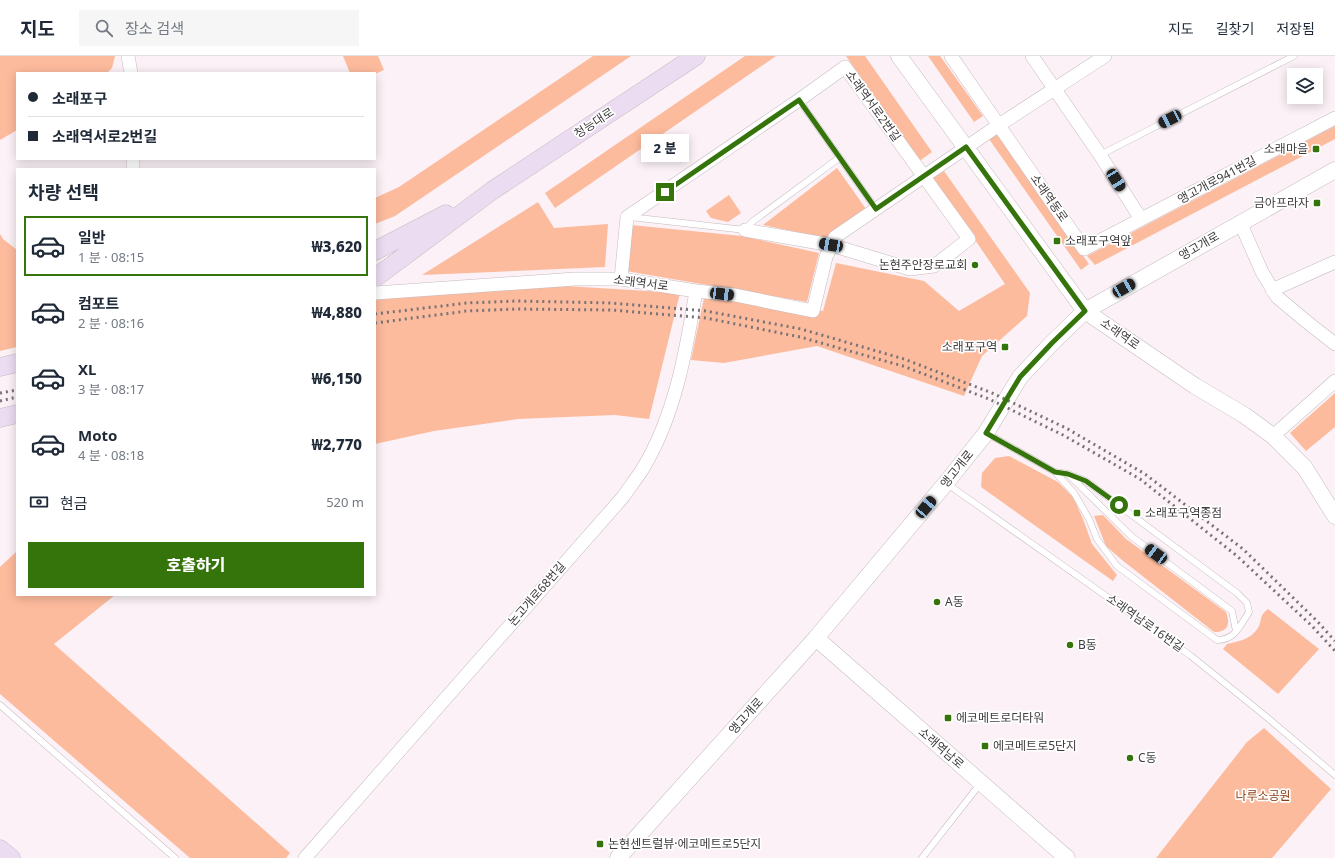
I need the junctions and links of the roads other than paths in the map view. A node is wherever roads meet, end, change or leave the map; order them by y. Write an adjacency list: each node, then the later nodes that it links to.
1 (128, 56): 8 (street)
2 (696, 56): 18 (main road, 청능대로)
3 (899, 56): 13 (street, 소래역로)
4 (951, 56): 12 (street, 소래역동로)
5 (1032, 56): 9 (street)
6 (1105, 56): 9 (street)
7 (1294, 56): 14 (lane)
8 (131, 72)
9 (1054, 89): 12 (street); 14 (street)
10 (799, 100): 15 (lane); 17 (street, 소래역서로2번길); 20 (street, 소래역서로2번길)
11 (1335, 118): 21 (street, 앵고개로941번길)
12 (999, 125): 13 (street); 21 (street, 소래역동로)
13 (966, 147): 17 (street, 소래역서로); 32 (street, 소래역로)
14 (1100, 155): 21 (street)
15 (839, 158): 19 (lane); 23 (lane)
16 (1335, 170): 22 (street, 앵고개로)
17 (923, 176): 19 (street, 소래역서로); 24 (street)
18 (493, 190): 25 (main road, 청능대로); 27 (main road, 청능대로)
19 (876, 209): 24 (street, 소래역서로)
20 (627, 217): 23 (lane); 28 (street)
21 (1141, 219)
22 (1240, 222): 29 (street); 32 (street, 앵고개로)
23 (745, 230): 24 (street)
24 (831, 245): 30 (street, 소래역서로)
25 (376, 250)
26 (1335, 262): 29 (street)
27 (376, 277)
28 (621, 278): 30 (street, 소래역서로); 31 (street, 소래역서로)
29 (1272, 290): 33 (street)
30 (696, 291): 53 (street, 논고개로68번길)
31 (376, 293)
32 (1085, 311): 39 (street, 앵고개로); 40 (street, 소래역로)
33 (1335, 344)
34 (16, 363): 35 (main road)
35 (0, 367)
36 (1335, 381): 40 (street)
37 (16, 414): 38 (main road)
38 (0, 418)
39 (986, 433): 41 (lane); 43 (street, 앵고개로)
40 (1273, 436): 44 (street, 소래역로)
41 (1055, 472): 42 (lane); 45 (lane)
42 (1068, 474): 45 (lane); 45 (lane)
43 (946, 483): 46 (street, 앵고개로); 48 (lane, 소래역남로16번길)
44 (1335, 516)
45 (1236, 631)
46 (816, 638): 49 (street, 소래역남로); 54 (street, 앵고개로)
47 (0, 705): 52 (lane)
48 (1335, 775)
49 (981, 783): 55 (lane); 56 (street, 소래역남로)
50 (0, 849): 51 (main road)
51 (11, 858)
52 (175, 858)
53 (305, 858)
54 (618, 858)
55 (922, 858)
56 (1067, 858)

